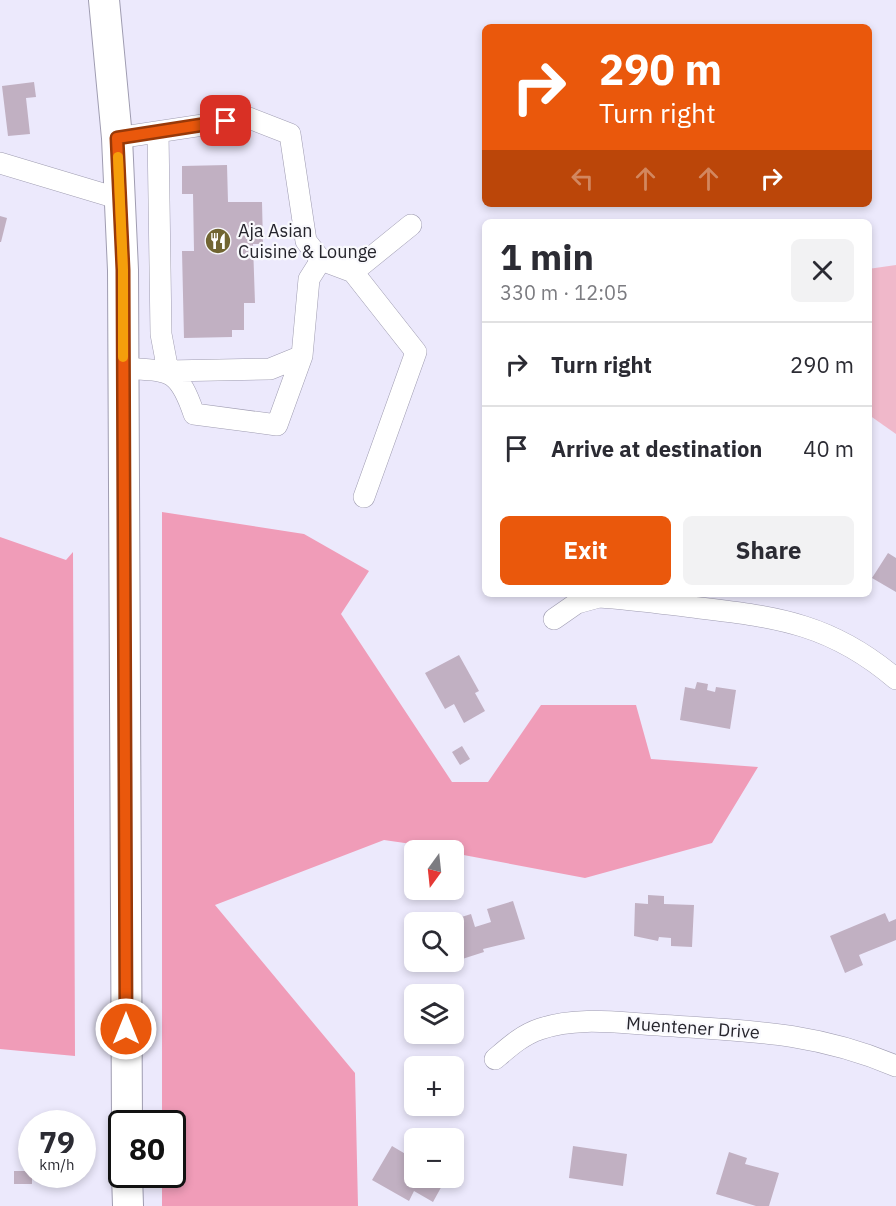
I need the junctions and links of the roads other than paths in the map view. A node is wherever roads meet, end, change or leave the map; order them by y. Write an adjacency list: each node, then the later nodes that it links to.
1 (104, 0): 3 (highway)
2 (158, 132): 3 (street); 7 (street); 11 (street)
3 (117, 138): 5 (highway)
4 (0, 163): 5 (street)
5 (120, 198): 10 (highway)
6 (411, 225): 8 (street)
7 (321, 260): 8 (street); 9 (street)
8 (353, 272): 12 (street)
9 (302, 356): 11 (street); 11 (street)
10 (123, 368): 11 (street); 17 (highway)
11 (168, 371)
12 (364, 497)
13 (554, 619): 14 (street)
14 (896, 679)
15 (495, 1059): 16 (street, Muentener Drive)
16 (896, 1066)
17 (127, 1110)
18 (127, 1188): 19 (highway)
19 (128, 1206)

